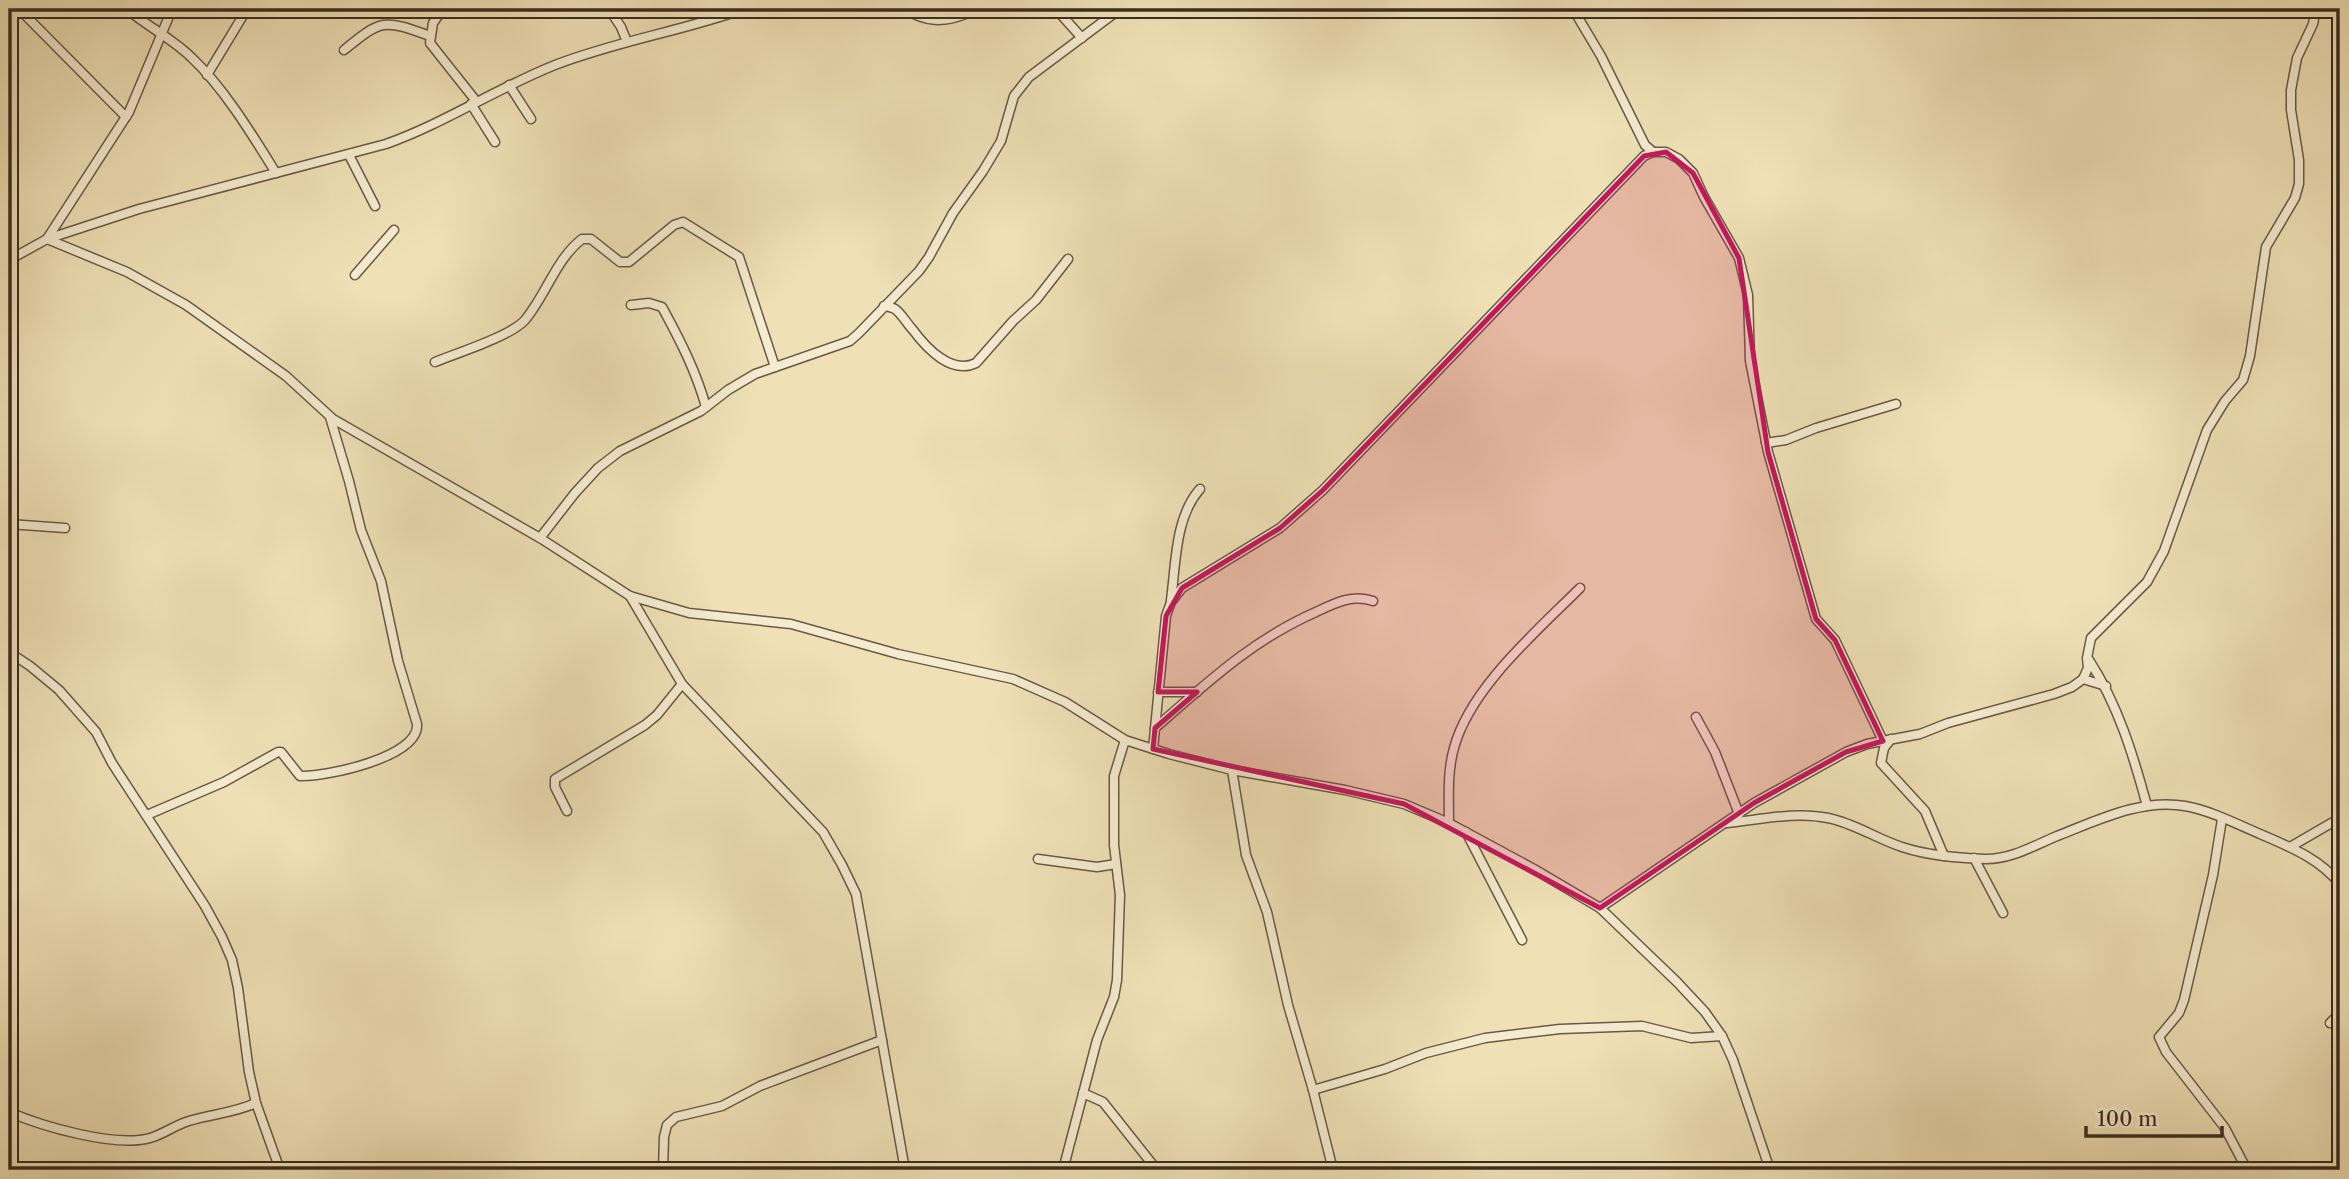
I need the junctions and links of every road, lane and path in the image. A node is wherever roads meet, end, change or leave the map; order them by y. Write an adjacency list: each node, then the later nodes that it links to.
1 (127, 9): 14 (street)
2 (172, 9): 14 (street)
3 (247, 9): 19 (street)
4 (443, 9): 15 (street)
5 (609, 9): 17 (street)
6 (744, 9): 17 (street)
7 (904, 9): 13 (street)
8 (1056, 9): 16 (street)
9 (1119, 9): 16 (street)
10 (1573, 9): 25 (street)
11 (2316, 9): 51 (street)
12 (20, 10): 22 (street)
13 (966, 13)
14 (163, 33): 19 (street); 22 (street)
15 (430, 36): 18 (street); 21 (street)
16 (1082, 38): 35 (street)
17 (627, 42): 20 (street)
18 (344, 50)
19 (207, 75): 27 (street)
20 (509, 85): 21 (street); 23 (street)
21 (474, 102): 24 (street); 26 (street)
22 (126, 117): 30 (street)
23 (531, 119)
24 (495, 142)
25 (1653, 152): 41 (street); 49 (street)
26 (349, 155): 27 (street); 28 (street)
27 (276, 173): 30 (street)
28 (375, 206)
29 (394, 230): 33 (street)
30 (47, 239): 31 (street); 40 (street)
31 (9, 260)
32 (1068, 260): 35 (street)
33 (355, 275)
34 (631, 305): 39 (street)
35 (884, 306): 37 (street)
36 (435, 362): 37 (street)
37 (775, 367): 39 (street)
38 (1896, 404): 41 (street)
39 (706, 407): 45 (street)
40 (330, 417): 45 (street); 66 (street)
41 (1766, 443): 60 (street)
42 (1200, 489): 49 (street)
43 (9, 524): 44 (street)
44 (65, 528)
45 (540, 538): 47 (street)
46 (1580, 588): 69 (street)
47 (630, 596): 53 (street); 59 (street)
48 (1373, 601): 56 (street)
49 (1171, 603): 55 (street)
50 (9, 652): 66 (street)
51 (2087, 658): 52 (street); 54 (street)
52 (2083, 679): 54 (street); 60 (street)
53 (682, 684): 64 (street); 84 (street)
54 (2106, 686): 63 (street)
55 (1158, 692): 56 (street); 58 (street)
56 (1197, 692): 58 (street)
57 (1696, 717): 65 (street)
58 (1154, 729): 61 (street)
59 (1125, 740): 61 (street); 76 (street)
60 (1887, 740): 65 (street); 73 (street)
61 (1153, 750): 62 (street)
62 (1232, 770): 69 (street); 85 (street)
63 (2147, 806): 68 (street); 74 (street)
64 (567, 811)
65 (1739, 814): 70 (street)
66 (147, 815): 87 (street)
67 (2340, 818): 72 (street)
68 (2222, 819): 72 (street); 96 (street)
69 (1449, 823): 71 (street)
70 (1724, 824): 73 (street); 78 (street)
71 (1466, 832): 78 (street); 80 (street)
72 (2290, 847): 77 (street)
73 (1944, 856): 74 (street)
74 (1974, 858): 79 (street)
75 (1038, 859): 76 (street)
76 (1116, 864): 86 (street)
77 (2340, 884)
78 (1600, 908): 83 (street)
79 (2003, 913)
80 (1522, 940)
81 (2340, 1013): 82 (street)
82 (2330, 1023)
83 (1722, 1036): 85 (street); 95 (street)
84 (882, 1040): 91 (street); 92 (street)
85 (1313, 1090): 94 (street)
86 (1083, 1093): 89 (street); 93 (street)
87 (256, 1103): 88 (street); 90 (street)
88 (9, 1112)
89 (1153, 1166)
90 (280, 1170)
91 (663, 1170)
92 (905, 1170)
93 (1063, 1170)
94 (1333, 1170)
95 (1770, 1170)
96 (2247, 1170)

